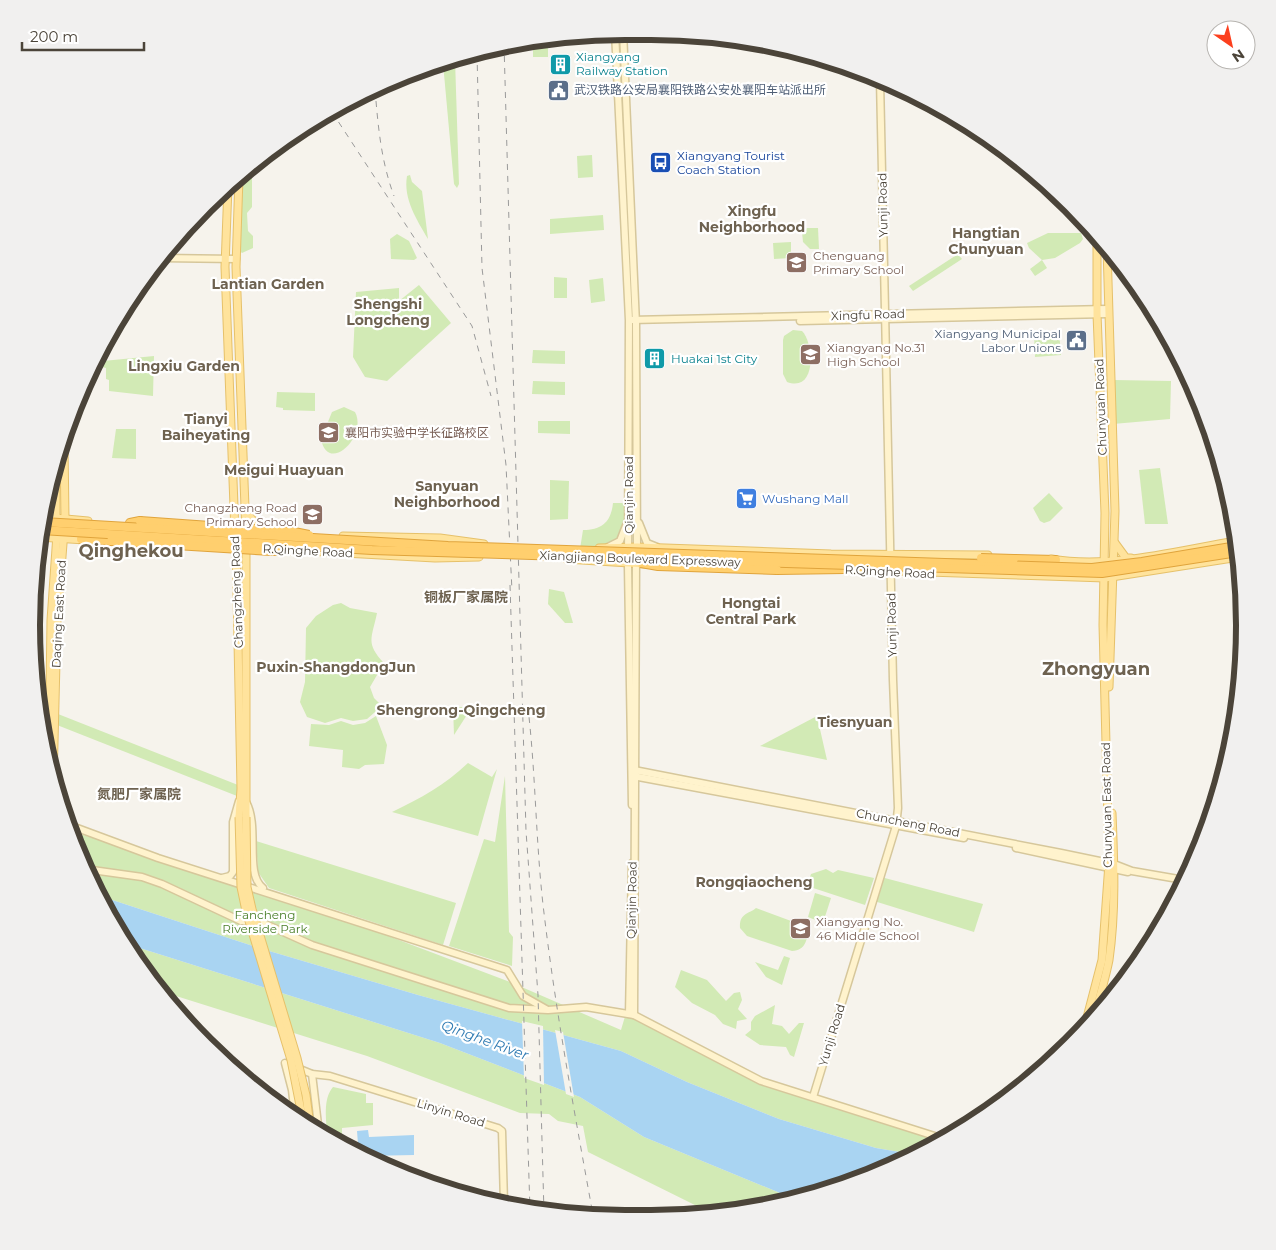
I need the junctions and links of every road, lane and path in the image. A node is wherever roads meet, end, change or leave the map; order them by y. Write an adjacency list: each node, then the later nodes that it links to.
1 (615, 40): 14 (street, Qianjin Road)
2 (623, 40): 14 (street, Qianjin Road)
3 (880, 87): 13 (street, Yunji Road)
4 (239, 185): 9 (main road, Changzheng Road)
5 (228, 195): 8 (main road, Changzheng Road)
6 (1097, 246): 11 (main road, Chunyuan Road)
7 (170, 258): 8 (street)
8 (226, 259): 9 (street); 22 (main road, Changzheng Road)
9 (236, 259): 17 (main road, Changzheng Road)
10 (1107, 259): 12 (main road, Chunyuan Road)
11 (1097, 312): 12 (street, Xingfu Road); 13 (street, Xingfu Road); 27 (main road, Chunyuan Road)
12 (1108, 312): 36 (main road, Chunyuan Road)
13 (885, 317): 14 (street, Xingfu Road); 50 (street, Yunji Road)
14 (632, 322): 19 (street, Qianjin Road); 23 (street, Qianjin Road)
15 (64, 460): 21 (main road, Daqing East Road)
16 (56, 490): 20 (main road, Daqing East Road)
17 (245, 511): 30 (main road, Changzheng Road); 31 (main road)
18 (50, 517): 20 (main road, R.Qinghe Road)
19 (637, 517): 43 (street, Qianjin Road); 48 (street)
20 (56, 518): 21 (main road, R.Qinghe Road); 33 (main road, Daqing East Road)
21 (65, 518): 25 (main road, R.Qinghe Road); 33 (main road, Daqing East Road)
22 (235, 520): 28 (main road); 29 (main road, Changzheng Road)
23 (629, 520): 42 (street, Qianjin Road); 47 (street)
24 (49, 522): 39 (highway, Xiangjiang Boulevard Expressway, bridge)
25 (130, 524): 28 (main road, R.Qinghe Road); 39 (highway, bridge)
26 (48, 530): 39 (highway, Xiangjiang Boulevard Expressway, bridge)
27 (1104, 532): 58 (main road); 60 (main road, Chunyuan Road)
28 (216, 533): 29 (main road, R.Qinghe Road)
29 (235, 533): 30 (main road, R.Qinghe Road); 40 (main road, Changzheng Road)
30 (246, 533): 31 (main road, R.Qinghe Road); 45 (main road, Changzheng Road)
31 (274, 534): 37 (main road, R.Qinghe Road)
32 (47, 538): 33 (main road, R.Qinghe Road)
33 (60, 539): 34 (main road, R.Qinghe Road); 71 (main road, Daqing East Road); 72 (main road, Daqing East Road)
34 (81, 539): 38 (main road, R.Qinghe Road); 39 (highway, bridge)
35 (1230, 542): 56 (main road, R.Qinghe Road)
36 (1114, 543): 56 (main road); 59 (main road, Chunyuan Road)
37 (487, 545)
38 (220, 546): 40 (main road, R.Qinghe Road); 57 (main road)
39 (373, 546): 52 (highway, Xiangjiang Boulevard Expressway, bridge); 53 (highway, Xiangjiang Boulevard Expressway, bridge)
40 (236, 547): 45 (main road, R.Qinghe Road); 57 (main road, Changzheng Road)
41 (541, 547): 47 (main road, R.Qinghe Road)
42 (629, 547): 43 (main road, R.Qinghe Road); 47 (main road, R.Qinghe Road); 61 (street, Qianjin Road)
43 (637, 547): 48 (main road, R.Qinghe Road); 61 (street, Qianjin Road)
44 (1231, 547): 53 (highway, Xiangjiang Boulevard Expressway, bridge)
45 (246, 548): 46 (main road, R.Qinghe Road); 62 (main road, Changzheng Road)
46 (271, 548): 51 (main road, R.Qinghe Road); 62 (main road)
47 (599, 548)
48 (660, 548): 50 (main road, R.Qinghe Road)
49 (1231, 553): 52 (highway, Xiangjiang Boulevard Expressway, bridge)
50 (892, 555): 58 (main road, R.Qinghe Road); 64 (street, Yunji Road)
51 (487, 556)
52 (570, 557): 63 (highway, bridge)
53 (825, 558): 58 (highway, bridge)
54 (1232, 558): 65 (main road, R.Qinghe Road)
55 (540, 559): 61 (main road, R.Qinghe Road)
56 (1134, 559): 59 (main road, R.Qinghe Road)
57 (236, 560): 74 (main road, Changzheng Road)
58 (1058, 560): 60 (main road, R.Qinghe Road)
59 (1114, 560): 60 (main road, R.Qinghe Road); 66 (main road, Chunyuan Road)
60 (1105, 561): 68 (main road, Chunyuan Road)
61 (632, 563): 63 (main road, R.Qinghe Road); 73 (street, Qianjin Road)
62 (247, 564): 74 (main road, Changzheng Road)
63 (844, 570): 64 (main road, R.Qinghe Road)
64 (891, 572): 67 (main road, R.Qinghe Road); 76 (street, Yunji Road)
65 (1129, 575): 66 (main road, R.Qinghe Road); 70 (main road)
66 (1114, 577): 68 (main road, R.Qinghe Road); 70 (main road, Chunyuan East Road)
67 (1087, 578): 68 (main road, R.Qinghe Road); 69 (main road)
68 (1105, 578): 69 (main road, Chunyuan East Road)
69 (1104, 591): 78 (main road, Chunyuan East Road)
70 (1112, 591): 78 (main road, Chunyuan East Road)
71 (49, 729)
72 (54, 751)
73 (634, 773): 76 (street, Chuncheng Road); 88 (street, Qianjin Road)
74 (244, 799): 75 (main road); 80 (street); 81 (street)
75 (242, 817): 99 (main road, bridge); 100 (main road, bridge)
76 (896, 823): 78 (street, Chuncheng Road); 97 (street, Yunji Road)
77 (77, 828): 82 (street)
78 (1111, 867): 83 (street, Chuncheng Road); 85 (street, Chuncheng Road); 89 (main road, Chunyuan East Road); 92 (main road, Chunyuan East Road)
79 (94, 870): 90 (street)
80 (233, 872): 82 (street); 84 (street)
81 (254, 874): 86 (street); 87 (street)
82 (220, 878): 84 (street)
83 (1178, 879)
84 (233, 882): 86 (street)
85 (1177, 883)
86 (254, 888): 87 (street)
87 (268, 892): 90 (street)
88 (633, 1003): 91 (street, Qianjin Road); 91 (street); 93 (street)
89 (1097, 1003)
90 (548, 1010): 91 (street)
91 (629, 1014): 93 (street)
92 (1088, 1014)
93 (645, 1021): 97 (street)
94 (312, 1074): 95 (street); 96 (street); 98 (street)
95 (330, 1076): 96 (street); 103 (street, Linyin Road)
96 (316, 1096): 101 (street)
97 (813, 1097): 102 (street)
98 (294, 1107)
99 (301, 1112)
100 (309, 1117)
101 (318, 1123)
102 (937, 1136)
103 (504, 1197)

